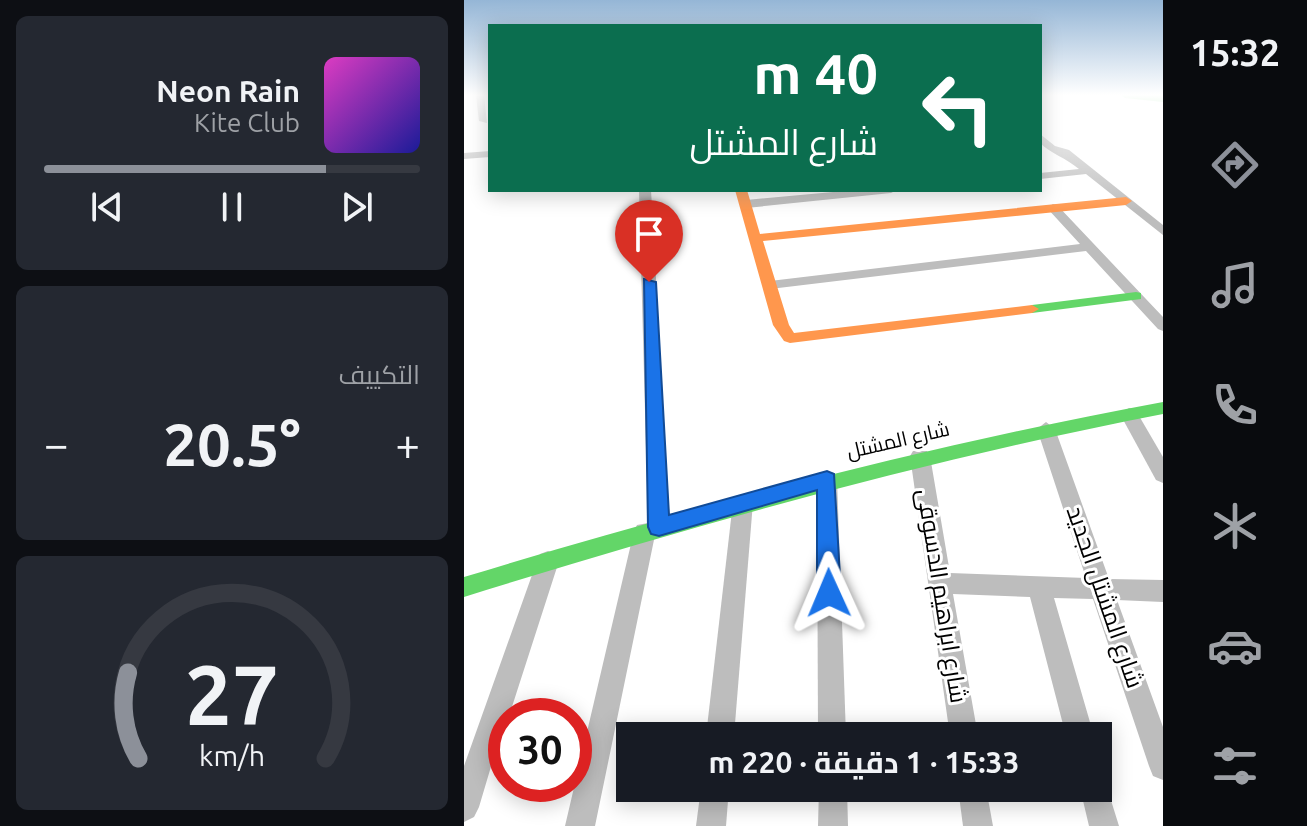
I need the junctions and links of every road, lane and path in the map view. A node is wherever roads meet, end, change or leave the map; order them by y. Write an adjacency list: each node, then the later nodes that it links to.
1 (1049, 134): 3 (street)
2 (1046, 148): 3 (street)
3 (1065, 150): 6 (street)
4 (488, 154): 5 (street)
5 (464, 156)
6 (1088, 171): 7 (street); 11 (street)
7 (1042, 176)
8 (645, 192): 26 (street)
9 (849, 192): 10 (street)
10 (744, 197): 14 (street)
11 (1126, 201): 12 (street); 13 (street)
12 (1053, 208): 14 (street); 15 (street)
13 (1163, 231)
14 (757, 238): 16 (street)
15 (1090, 247): 16 (street); 17 (street)
16 (770, 285): 17 (street)
17 (1136, 296): 18 (street)
18 (1163, 326)
19 (1163, 408): 20 (street, شارع المشتل)
20 (1129, 414): 21 (street, شارع المشتل); 23 (street)
21 (1046, 429): 22 (street, شارع المشتل); 31 (street, شارع المشتل الجديد)
22 (920, 456): 24 (street, شارع المشتل); 28 (street, شارع ابراهيم الدسوقى)
23 (1163, 475)
24 (827, 479): 25 (street, شارع المشتل); 34 (street)
25 (743, 502): 26 (street, شارع المشتل); 33 (street)
26 (652, 529): 27 (street, شارع المشتل); 43 (street)
27 (548, 561): 29 (street, شارع المشتل); 42 (street)
28 (940, 583): 30 (street); 35 (street, شارع ابراهيم الدسوقى)
29 (464, 587)
30 (1039, 587): 31 (street); 36 (street)
31 (1103, 589): 32 (street); 37 (street, شارع المشتل الجديد)
32 (1163, 591)
33 (721, 722)
34 (832, 722)
35 (962, 722)
36 (1076, 722)
37 (1163, 766)
38 (714, 802): 44 (street)
39 (833, 802): 45 (street)
40 (974, 802): 46 (street)
41 (1098, 802): 47 (street)
42 (464, 807)
43 (580, 826)
44 (711, 826)
45 (833, 826)
46 (978, 826)
47 (1104, 826)

